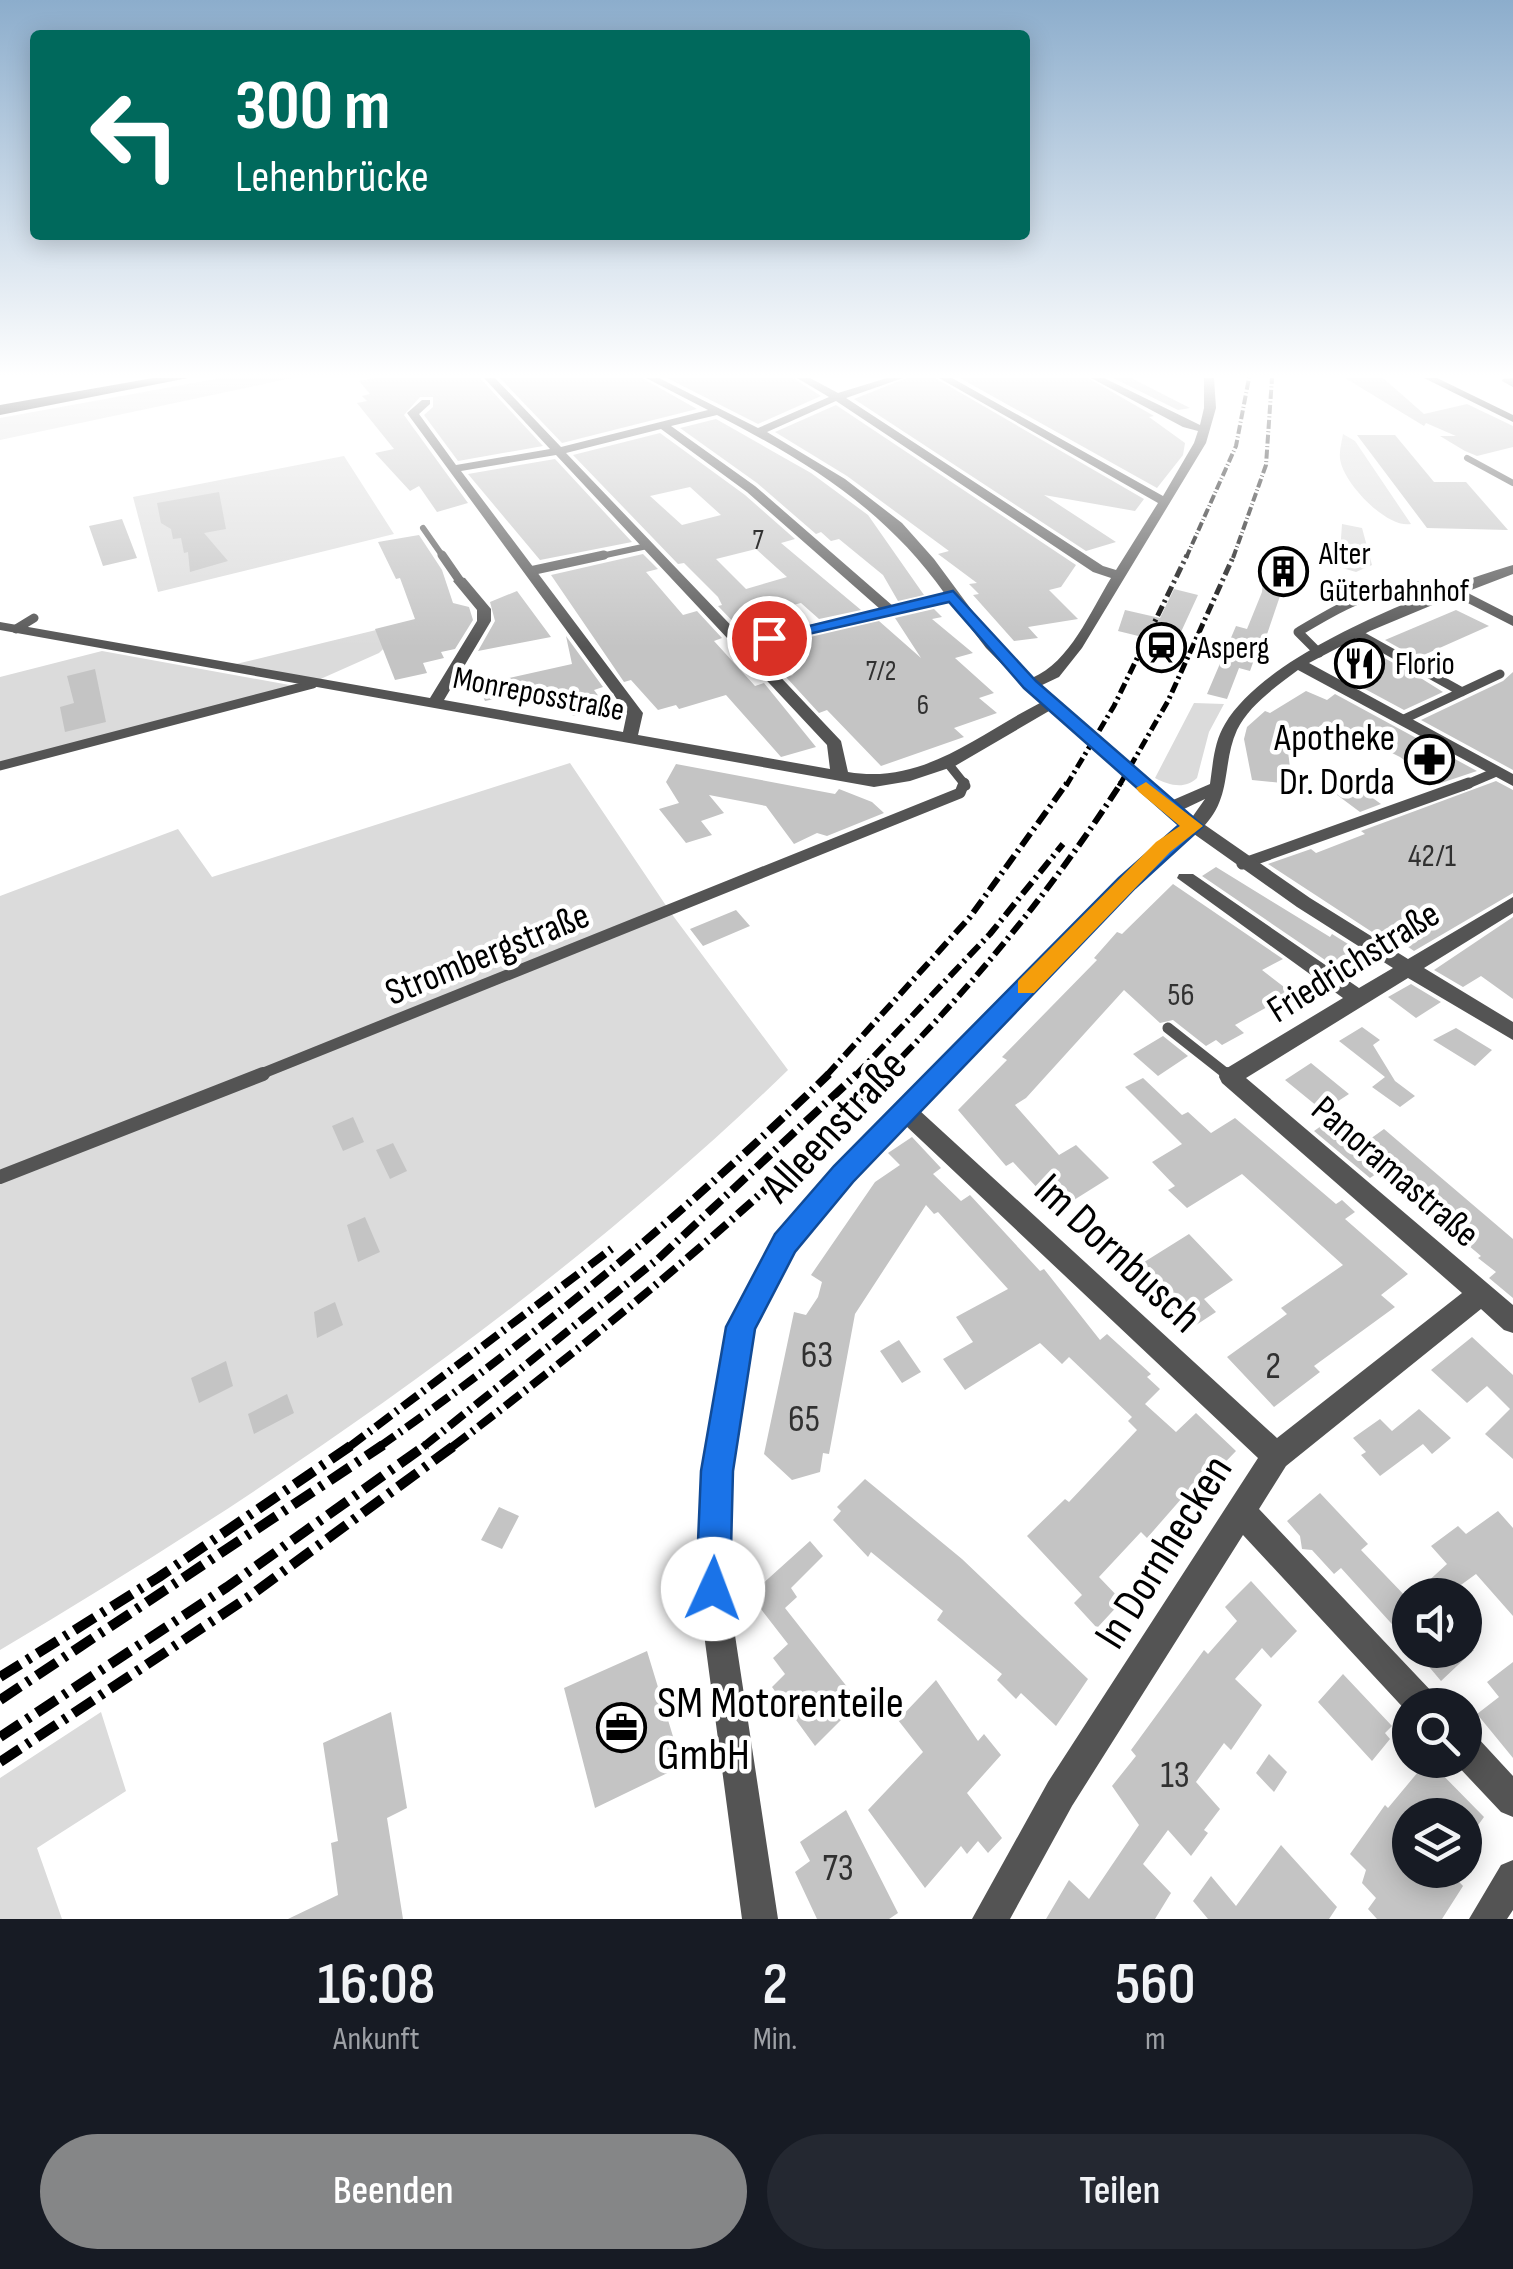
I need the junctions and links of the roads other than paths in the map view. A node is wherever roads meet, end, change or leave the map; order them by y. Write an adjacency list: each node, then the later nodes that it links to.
1 (454, 468): 14 (street)
2 (575, 468): 12 (street)
3 (722, 468): 19 (street)
4 (813, 468): 18 (street)
5 (945, 468): 15 (street)
6 (1104, 468): 10 (street)
7 (1185, 468): 10 (street)
8 (1485, 468): 9 (lane)
9 (1513, 483)
10 (1165, 502): 15 (street)
11 (423, 528): 16 (lane)
12 (647, 546): 14 (lane); 24 (street)
13 (1513, 569): 17 (street, Alleenstraße)
14 (530, 571): 34 (street)
15 (1117, 575): 29 (street)
16 (460, 580): 31 (street)
17 (1456, 592): 21 (street); 23 (street, Alleenstraße); 25 (lane)
18 (953, 596): 19 (street); 29 (street)
19 (888, 608): 24 (street)
20 (34, 618): 22 (lane)
21 (1513, 622)
22 (8, 628): 28 (street, Monreposstraße)
23 (1356, 633): 25 (street, Alleenstraße); 30 (lane)
24 (743, 645): 38 (street)
25 (1319, 653): 26 (street, Alleenstraße)
26 (1299, 664): 33 (street); 40 (street, Alleenstraße)
27 (1500, 674): 30 (lane)
28 (313, 684): 31 (street, Monreposstraße); 35 (lane)
29 (1030, 684): 32 (street)
30 (1462, 692): 33 (lane)
31 (434, 704): 34 (street, Monreposstraße)
32 (1057, 709): 36 (street, Monreposstraße); 42 (street)
33 (1404, 719): 37 (street)
34 (629, 740): 38 (street, Monreposstraße)
35 (0, 766)
36 (950, 766): 38 (street, Monreposstraße); 53 (lane, Strombergstraße)
37 (1493, 770): 39 (street); 41 (lane); 44 (lane)
38 (840, 777)
39 (1513, 781)
40 (1217, 787): 42 (street); 43 (street, Alleenstraße)
41 (1440, 787)
42 (1164, 803): 43 (street)
43 (1193, 826): 44 (street); 52 (street, Alleenstraße)
44 (1242, 864): 47 (street)
45 (1186, 878): 48 (street)
46 (1513, 904): 47 (street, Friedrichstraße)
47 (1407, 968): 48 (street, Friedrichstraße); 50 (street)
48 (1360, 999): 51 (street, Friedrichstraße)
49 (1168, 1028): 51 (lane)
50 (1513, 1032)
51 (1230, 1077): 54 (street, Panoramastraße)
52 (905, 1111): 56 (street, Im Dornbusch); 62 (street, Alleenstraße)
53 (0, 1176)
54 (1481, 1294): 55 (street, Panoramastraße); 56 (street, In Dornhecken)
55 (1513, 1321)
56 (1276, 1456): 57 (street, In Dornhecken)
57 (1242, 1513): 58 (street); 63 (street, In Dornhecken)
58 (1407, 1688)
59 (1482, 1767): 60 (street)
60 (1513, 1800)
61 (1513, 1877): 64 (street)
62 (760, 1919)
63 (990, 1919)
64 (1487, 1919)

